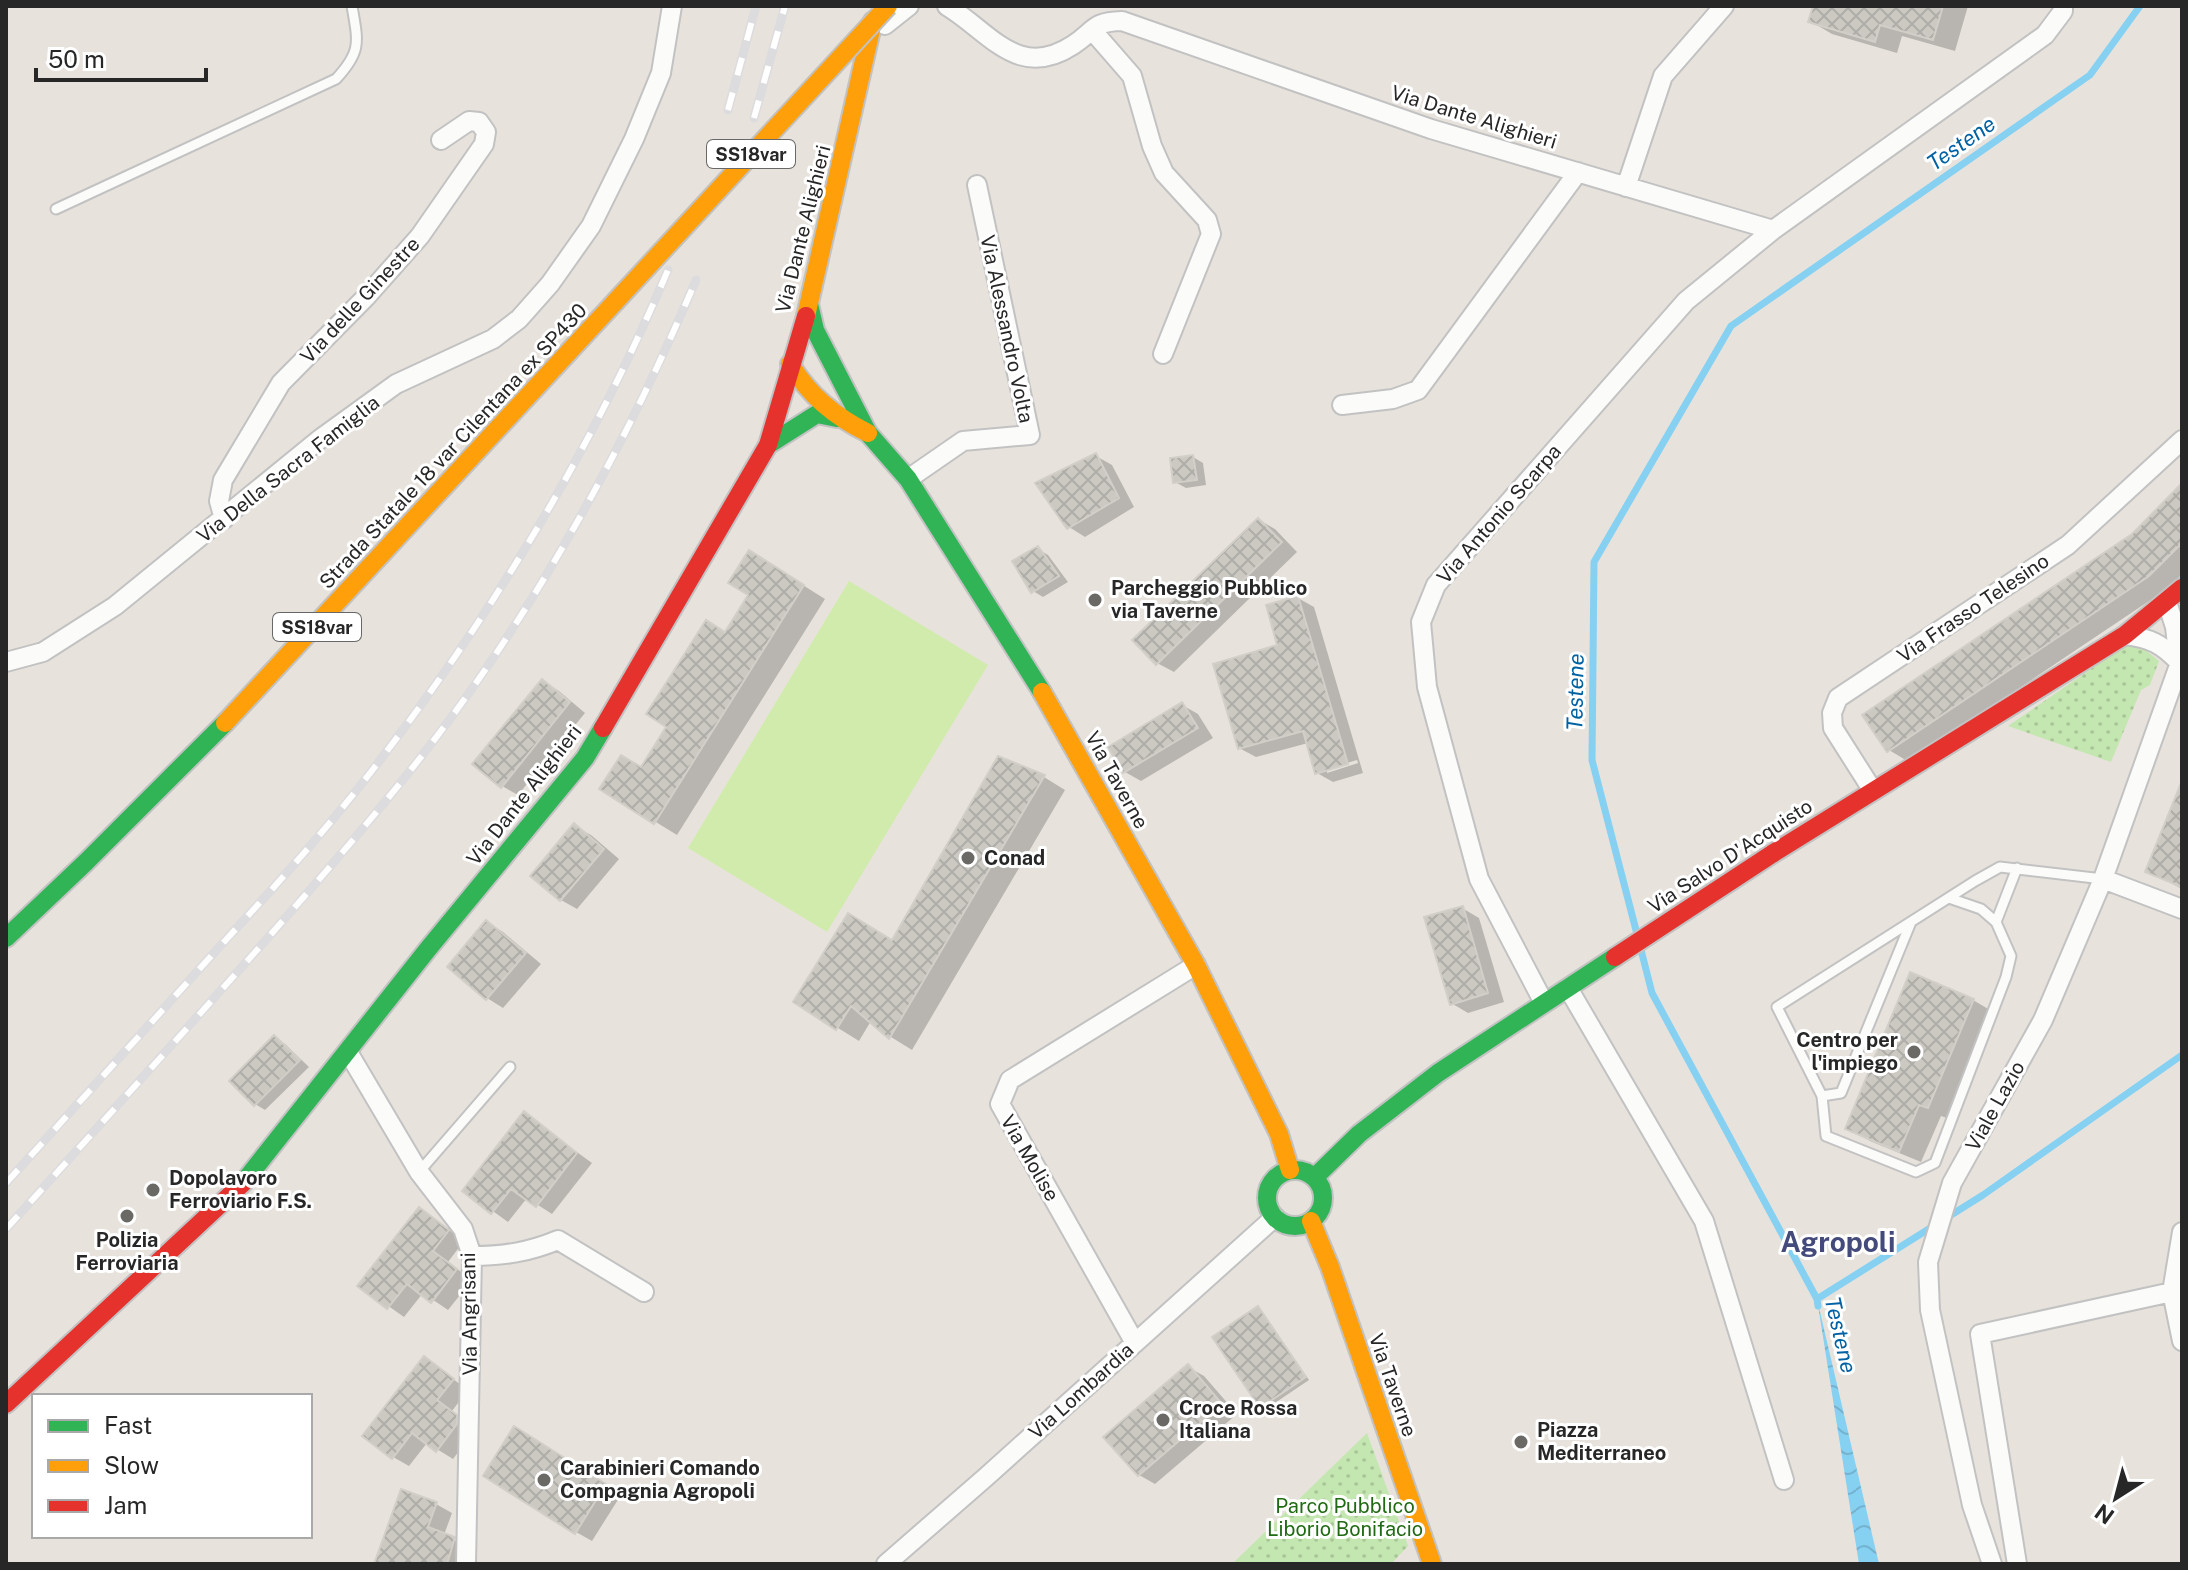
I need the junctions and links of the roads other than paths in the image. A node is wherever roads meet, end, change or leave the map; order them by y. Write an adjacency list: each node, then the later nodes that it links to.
1 (352, 6): 15 (lane)
2 (672, 6): 27 (street, Via Della Sacra Famiglia)
3 (877, 6): 10 (main road, Via Dante Alighieri)
4 (888, 6): 40 (main road, Strada Statale 18 var Cilentana ex SP430 / SS18var, bridge)
5 (909, 6): 10 (street)
6 (947, 6): 9 (street, Via Dante Alighieri)
7 (1724, 6): 14 (street)
8 (2063, 6): 16 (street, Via Antonio Scarpa)
9 (1092, 30): 12 (street, Via Dante Alighieri); 18 (street)
10 (870, 36): 17 (main road, Via Dante Alighieri)
11 (441, 140): 27 (street, Via delle Ginestre)
12 (1578, 172): 14 (street, Via Dante Alighieri); 21 (street)
13 (977, 185): 26 (street, Via Alessandro Volta)
14 (1626, 187): 16 (street)
15 (56, 209)
16 (1773, 230): 43 (street, Via Antonio Scarpa)
17 (809, 304): 19 (main road, Via Dante Alighieri); 20 (main road, Via Taverne)
18 (1163, 354)
19 (790, 364): 20 (main road, Via Taverne); 22 (main road, Via Taverne); 25 (main road, Via Dante Alighieri)
20 (846, 389): 23 (main road, Via Taverne)
21 (1342, 405)
22 (837, 418): 23 (main road, Via Taverne); 25 (main road)
23 (868, 433): 26 (main road, Via Taverne)
24 (2182, 440): 33 (street, Via Frasso Telesino)
25 (768, 445): 44 (main road, Via Dante Alighieri)
26 (908, 479): 41 (main road, Via Taverne)
27 (224, 519): 32 (street, Via Della Sacra Famiglia)
28 (2182, 588): 29 (main road, Via Salvo D'Acquisto)
29 (2167, 602): 30 (main road, Via Salvo D'Acquisto); 31 (street, Viale Lazio)
30 (2125, 635): 31 (street); 33 (main road, Via Salvo D'Acquisto)
31 (2180, 659): 35 (street, Viale Lazio)
32 (6, 662)
33 (1873, 791): 42 (main road, Via Salvo D'Acquisto)
34 (2017, 868): 35 (lane); 36 (lane); 39 (lane)
35 (2103, 879): 37 (street); 63 (street, Viale Lazio)
36 (1949, 898): 38 (lane); 39 (lane)
37 (2182, 909)
38 (1911, 922): 46 (lane); 46 (lane)
39 (1996, 922): 46 (lane)
40 (6, 938)
41 (1196, 965): 47 (main road, Via Taverne); 57 (street, Via Molise)
42 (1572, 985): 43 (main road, Via Salvo D'Acquisto); 59 (street)
43 (1544, 1003): 49 (main road, Via Salvo D'Acquisto)
44 (348, 1052): 48 (street, Via Angrisani); 58 (main road, Via Dante Alighieri)
45 (510, 1067): 48 (lane)
46 (1822, 1096)
47 (1290, 1170): 49 (main road); 50 (main road)
48 (419, 1172): 53 (street, Via Angrisani)
49 (1315, 1177): 51 (main road)
50 (1275, 1217): 51 (main road); 57 (street, Via Lombardia)
51 (1311, 1221): 60 (main road, Via Taverne)
52 (2182, 1232): 55 (street)
53 (472, 1256): 54 (street); 61 (street, Via Angrisani)
54 (644, 1292)
55 (2172, 1292): 56 (street); 64 (street)
56 (2182, 1341)
57 (1135, 1343): 62 (street, Via Lombardia)
58 (6, 1404)
59 (1784, 1480)
60 (1426, 1560)
61 (466, 1564)
62 (886, 1564)
63 (1992, 1564)
64 (2017, 1564)

